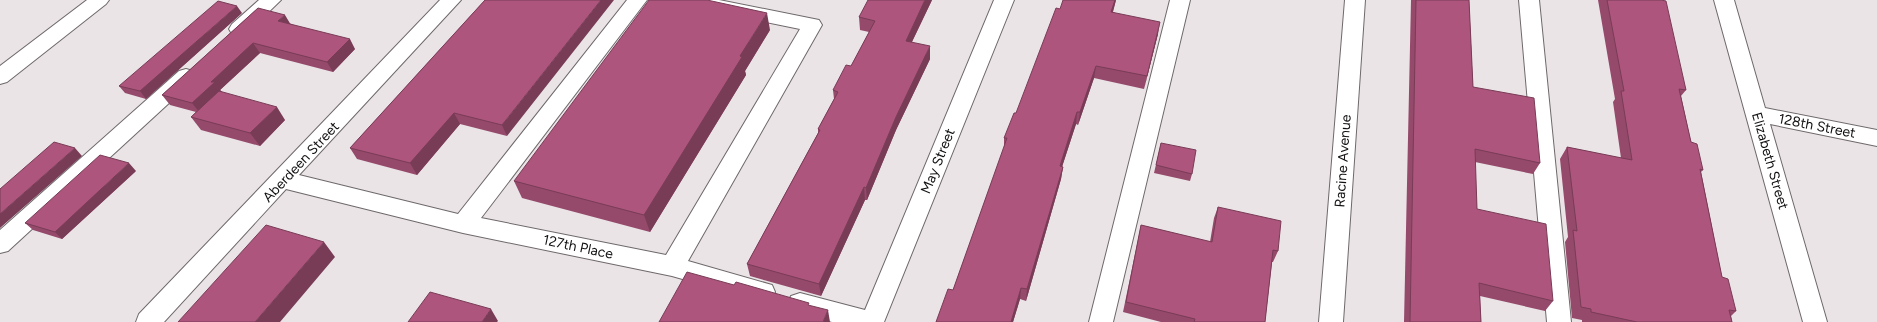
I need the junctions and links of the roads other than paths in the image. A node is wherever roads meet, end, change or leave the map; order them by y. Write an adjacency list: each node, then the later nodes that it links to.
1 (99, 0): 14 (street)
2 (271, 0): 12 (street)
3 (451, 0): 17 (street, Aberdeen Street)
4 (637, 0): 18 (street)
5 (688, 0): 11 (street)
6 (1004, 0): 22 (street, May Street)
7 (1180, 0): 23 (street)
8 (1354, 0): 24 (street, Racine Avenue)
9 (1529, 0): 25 (street)
10 (1724, 0): 15 (street, Elizabeth Street)
11 (735, 4): 20 (street)
12 (224, 42)
13 (200, 64): 19 (street)
14 (0, 78)
15 (1756, 114): 16 (street, 128th Street); 26 (street, Elizabeth Street)
16 (1877, 138)
17 (283, 180): 18 (street, 127th Place); 21 (street, Aberdeen Street)
18 (463, 224): 20 (street, 127th Place)
19 (0, 244)
20 (672, 266): 22 (street, 127th Place)
21 (148, 322)
22 (872, 322)
23 (1101, 322)
24 (1331, 322)
25 (1559, 322)
26 (1815, 322)

